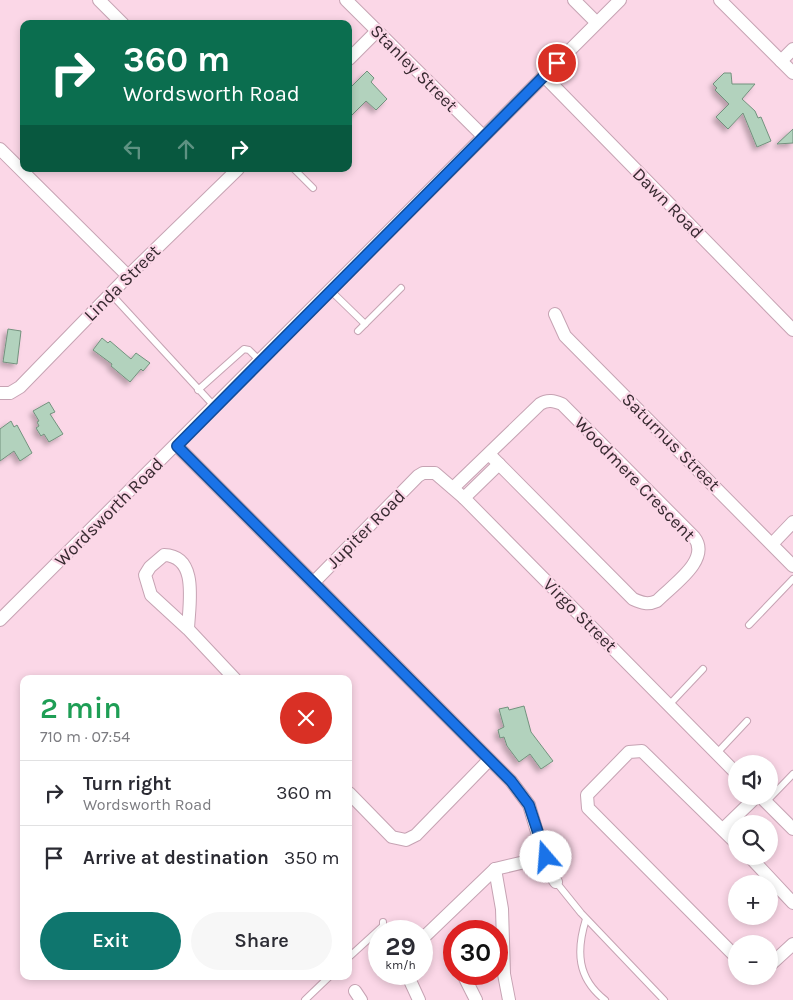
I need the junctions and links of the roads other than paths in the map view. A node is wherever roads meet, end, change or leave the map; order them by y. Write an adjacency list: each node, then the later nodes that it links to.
1 (99, 0): 6 (street)
2 (346, 0): 8 (street, Stanley Street)
3 (574, 0): 7 (street)
4 (620, 0): 7 (street, Wordsworth Road)
5 (720, 0): 11 (street)
6 (119, 20)
7 (596, 22): 13 (street, Wordsworth Road)
8 (377, 31): 10 (street); 14 (street, Stanley Street)
9 (793, 49): 11 (street)
10 (352, 56)
11 (781, 61): 12 (street)
12 (793, 73)
13 (544, 76): 14 (street, Wordsworth Road); 27 (street, Dawn Road)
14 (483, 136): 23 (street, Wordsworth Road)
15 (0, 149): 16 (street)
16 (20, 169)
17 (23, 172): 21 (street)
18 (235, 172): 21 (street, Linda Street)
19 (297, 172): 20 (lane)
20 (313, 188)
21 (128, 276): 24 (street, Linda Street)
22 (400, 288): 26 (lane)
23 (330, 290): 26 (lane); 29 (street, Wordsworth Road)
24 (111, 294): 30 (lane); 31 (street, Linda Street)
25 (555, 314): 40 (street, Saturnus Street)
26 (364, 324): 28 (lane)
27 (793, 330)
28 (358, 331)
29 (260, 361): 30 (lane); 32 (street, Wordsworth Road)
30 (198, 390): 32 (lane)
31 (3, 393)
32 (215, 407): 33 (street, Wordsworth Road)
33 (177, 446): 43 (street); 44 (street, Wordsworth Road)
34 (490, 454): 35 (street, Woodmere Crescent); 35 (street, Woodmere Crescent); 37 (street, Woodmere Crescent)
35 (499, 464): 38 (street)
36 (418, 476): 37 (street, Virgo Street); 43 (street, Jupiter Road)
37 (453, 488): 38 (street, Virgo Street)
38 (464, 498): 49 (street, Virgo Street)
39 (793, 522): 40 (street)
40 (772, 544): 41 (street, Saturnus Street)
41 (793, 566)
42 (793, 579): 45 (lane)
43 (314, 582): 52 (street)
44 (0, 620)
45 (749, 625)
46 (188, 629): 46 (street); 48 (street)
47 (703, 669): 49 (lane)
48 (231, 675)
49 (669, 705): 51 (street, Virgo Street)
50 (747, 721): 51 (lane)
51 (716, 753): 53 (street, Virgo Street)
52 (489, 760): 56 (street); 62 (street)
53 (728, 765)
54 (793, 774): 55 (lane)
55 (778, 785)
56 (352, 797)
57 (752, 805): 59 (street)
58 (768, 805): 60 (street)
59 (723, 829): 61 (street); 71 (street)
60 (793, 830)
61 (728, 834)
62 (546, 857): 64 (street); 65 (street)
63 (758, 865): 66 (street)
64 (495, 869): 68 (street); 80 (street)
65 (556, 882): 67 (lane)
66 (793, 902)
67 (586, 919): 81 (lane); 82 (lane)
68 (433, 928)
69 (368, 940): 72 (lane)
70 (793, 944): 73 (street)
71 (728, 949)
72 (352, 955)
73 (778, 958)
74 (326, 980): 77 (lane)
75 (412, 985): 78 (street)
76 (468, 985): 79 (street)
77 (305, 1000)
78 (420, 1000)
79 (476, 1000)
80 (509, 1000)
81 (604, 1000)
82 (664, 1000)

